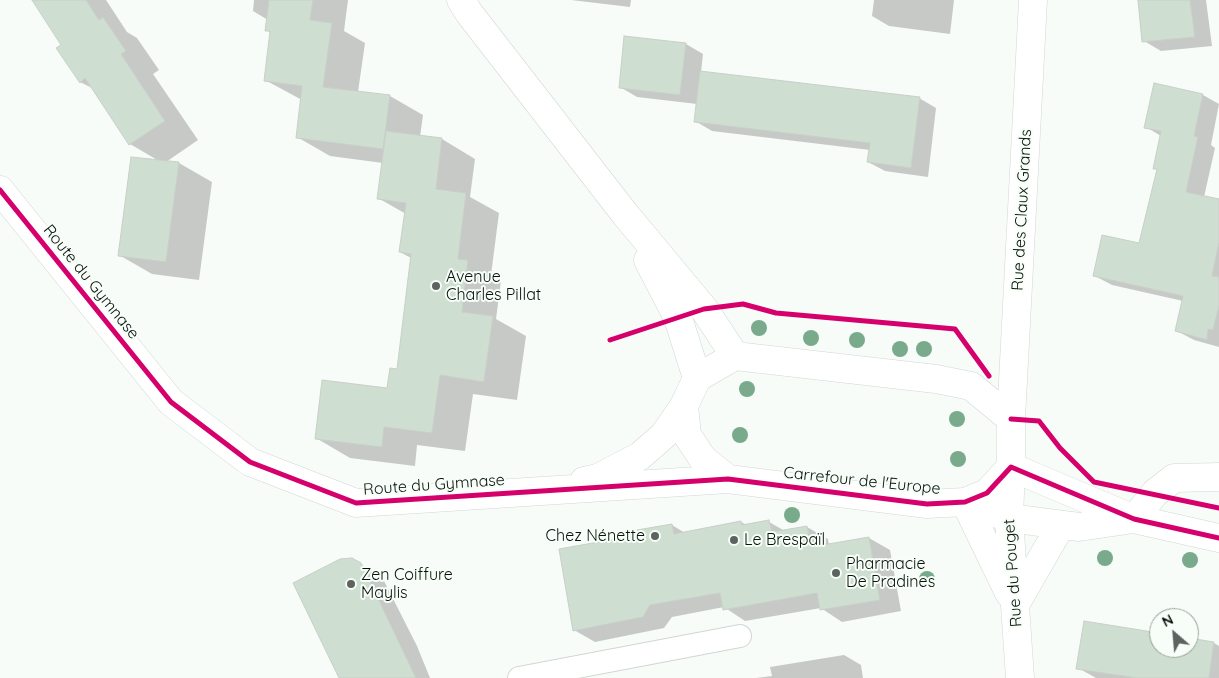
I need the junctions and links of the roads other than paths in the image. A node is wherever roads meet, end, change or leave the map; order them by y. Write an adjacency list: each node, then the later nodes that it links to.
1 (461, 0): 4 (street)
2 (1033, 0): 6 (street, Rue des Claux Grands)
3 (0, 190): 14 (street, Route du Gymnase)
4 (625, 214): 5 (street); 7 (street)
5 (735, 356): 7 (street); 8 (street)
6 (1014, 361): 8 (street); 10 (street, Rue des Claux Grands)
7 (697, 378): 9 (street)
8 (971, 386): 10 (street)
9 (684, 406): 13 (street); 14 (street)
10 (1011, 419): 11 (street)
11 (1011, 467): 15 (street, Carrefour de l'Europe); 16 (street, Rue du Pouget); 17 (street)
12 (1219, 477): 17 (street)
13 (728, 479): 14 (street, Route du Gymnase); 15 (street, Carrefour de l'Europe)
14 (548, 491)
15 (965, 502): 16 (street); 20 (street)
16 (1009, 518): 18 (street); 20 (street, Rue du Pouget)
17 (1134, 519): 18 (street); 19 (street)
18 (1060, 525): 20 (street)
19 (1219, 538)
20 (1015, 605): 23 (street, Rue du Pouget)
21 (740, 636): 22 (lane)
22 (518, 678)
23 (1020, 678)

